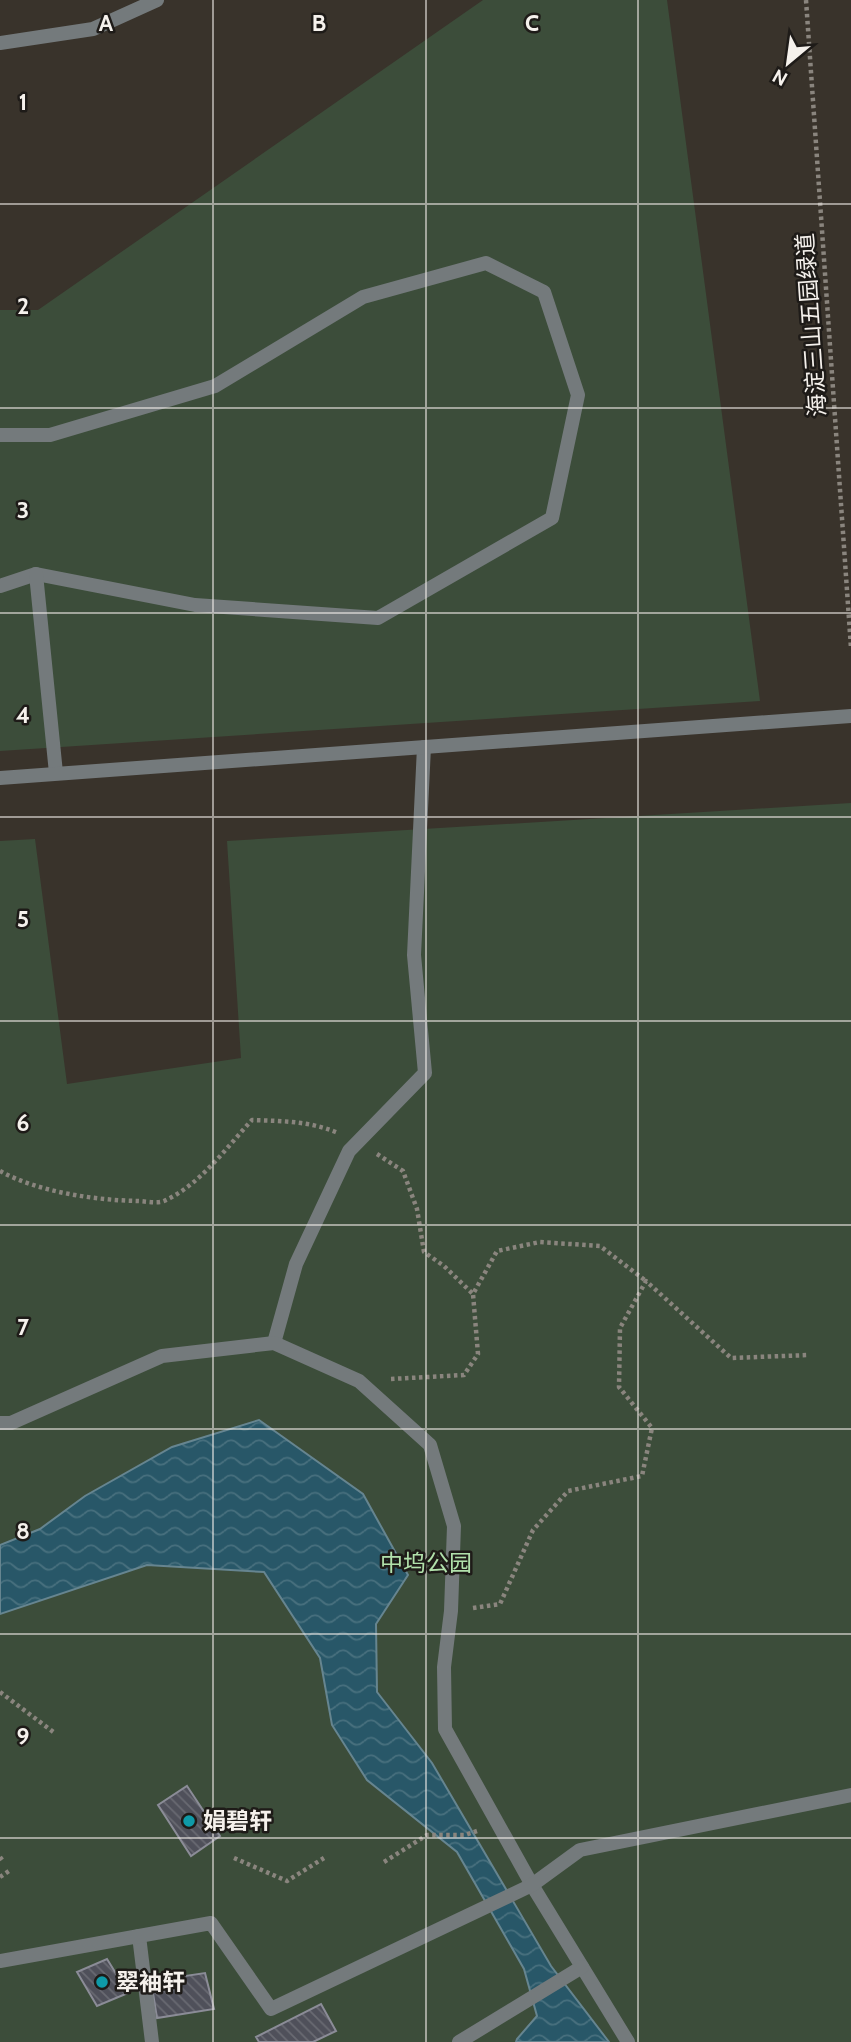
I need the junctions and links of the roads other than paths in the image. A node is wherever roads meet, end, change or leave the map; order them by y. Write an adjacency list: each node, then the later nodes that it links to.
1 (156, 0): 2 (street)
2 (0, 43)
3 (0, 435): 4 (street)
4 (36, 574): 5 (street); 8 (street)
5 (0, 586)
6 (851, 716): 7 (street)
7 (424, 747): 8 (street); 10 (street)
8 (56, 773): 9 (street)
9 (0, 778)
10 (274, 1343): 11 (street); 13 (street)
11 (0, 1423)
12 (851, 1795): 13 (street)
13 (532, 1885): 14 (street); 16 (street)
14 (139, 1936): 15 (street); 17 (street)
15 (0, 1961)
16 (582, 1967): 18 (street); 19 (street)
17 (152, 2042)
18 (459, 2042)
19 (628, 2042)

